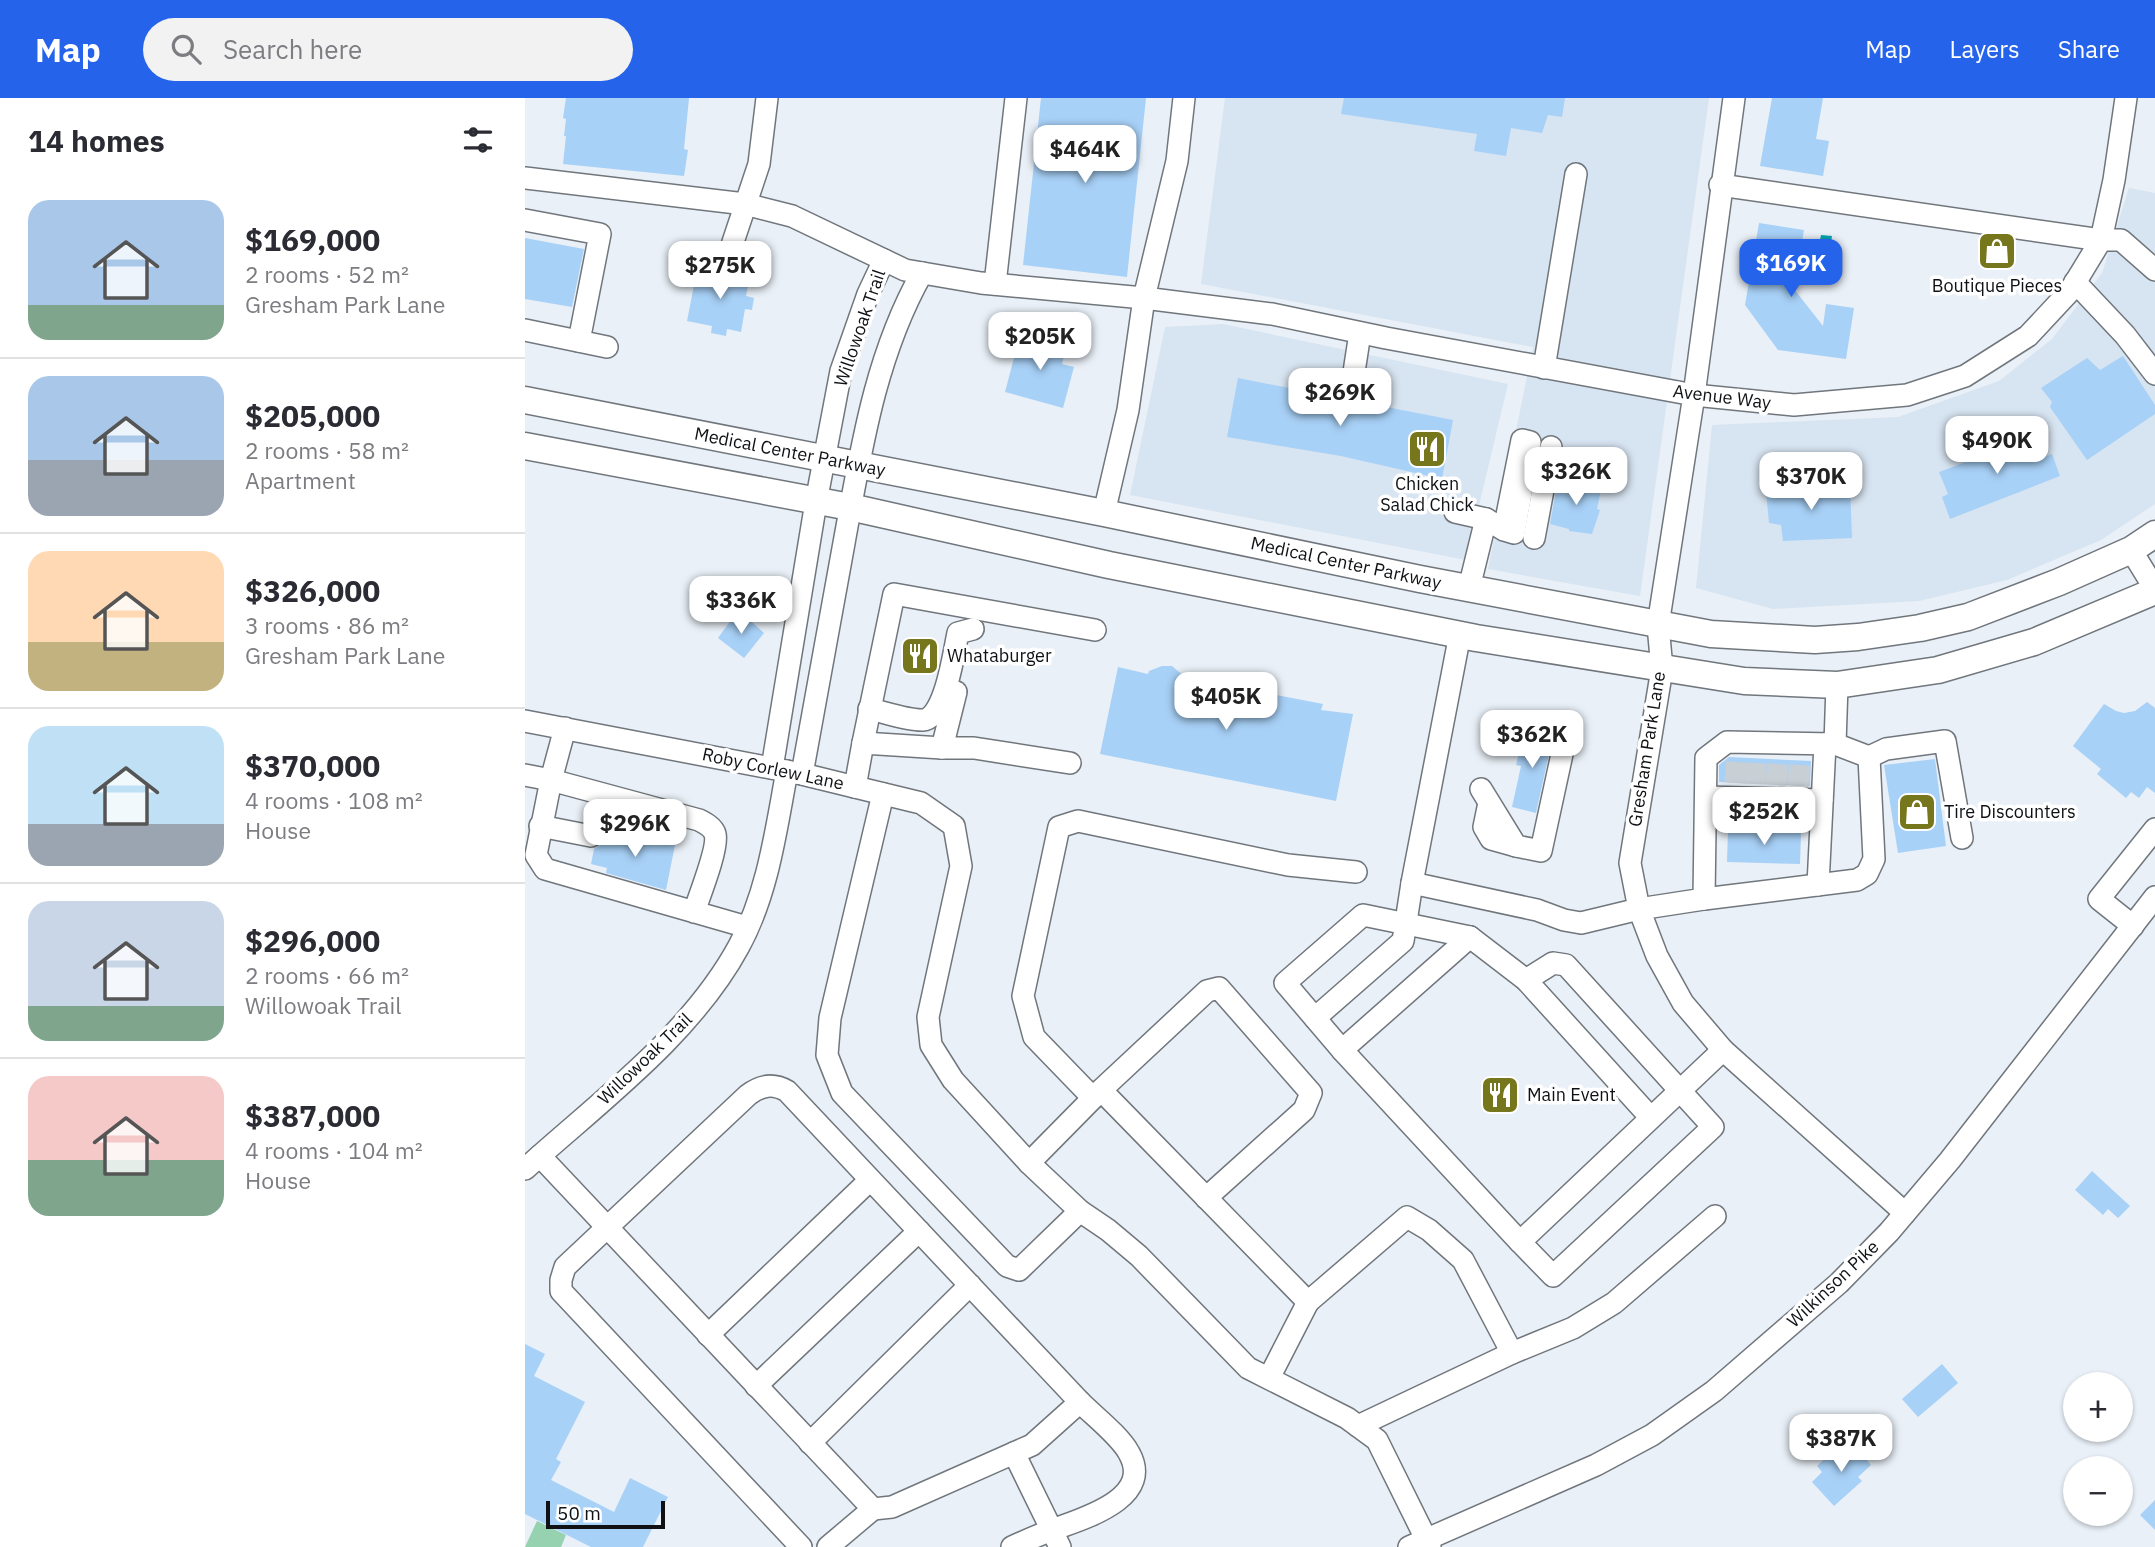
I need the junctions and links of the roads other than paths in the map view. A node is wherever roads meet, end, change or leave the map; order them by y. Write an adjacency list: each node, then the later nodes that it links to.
1 (767, 98): 9 (street)
2 (1016, 98): 19 (street)
3 (1184, 98): 20 (street)
4 (1734, 98): 8 (street, Gresham Park Lane)
5 (2126, 98): 12 (street, Avenue Way)
6 (1576, 174): 25 (street)
7 (525, 178): 9 (street, Avenue Way)
8 (1720, 185): 12 (street); 28 (street, Gresham Park Lane)
9 (745, 204): 14 (street); 15 (street, Avenue Way)
10 (525, 220): 13 (street)
11 (525, 227): 13 (street)
12 (2101, 240): 16 (street); 18 (street, Avenue Way)
13 (598, 244): 23 (street)
14 (731, 248)
15 (884, 260): 17 (street, Avenue Way); 32 (street, Willowoak Trail)
16 (2155, 270)
17 (922, 273): 19 (street, Avenue Way); 33 (street, Willowoak Trail)
18 (2075, 282): 26 (street); 28 (street, Avenue Way)
19 (995, 284): 20 (street, Avenue Way)
20 (1144, 298): 22 (street, Avenue Way); 37 (street)
21 (525, 330): 23 (street)
22 (1360, 333): 25 (street, Avenue Way); 27 (street)
23 (579, 341): 24 (street)
24 (607, 347)
25 (1544, 368): 28 (street, Avenue Way)
26 (2155, 374)
27 (1352, 385)
28 (1694, 395): 44 (street, Gresham Park Lane)
29 (525, 400): 32 (main road, Medical Center Parkway)
30 (1541, 444): 38 (street)
31 (525, 446): 34 (main road)
32 (825, 458): 33 (main road, Medical Center Parkway); 34 (street, Willowoak Trail)
33 (859, 465): 35 (street, Willowoak Trail); 37 (main road, Medical Center Parkway)
34 (816, 502): 35 (main road); 58 (street, Willowoak Trail)
35 (850, 508): 46 (main road); 58 (street, Willowoak Trail)
36 (1455, 512): 38 (street)
37 (1104, 513): 41 (main road, Medical Center Parkway)
38 (1513, 531): 41 (street)
39 (2155, 534): 40 (main road, Medical Center Parkway)
40 (2131, 550): 42 (street); 44 (main road, Medical Center Parkway)
41 (1469, 588): 44 (main road, Medical Center Parkway)
42 (2155, 590): 48 (main road)
43 (975, 619): 45 (street); 49 (street); 49 (street, Roby Corlew Lane); 55 (street)
44 (1658, 625): 47 (street, Gresham Park Lane)
45 (1095, 630)
46 (1460, 634): 47 (main road); 71 (street)
47 (1662, 669): 48 (main road); 75 (street, Gresham Park Lane)
48 (1837, 685): 54 (street)
49 (869, 709): 53 (street, Roby Corlew Lane)
50 (525, 720): 51 (street, Roby Corlew Lane)
51 (565, 728): 58 (street, Roby Corlew Lane); 60 (street)
52 (1567, 731): 63 (street)
53 (863, 743): 55 (street); 61 (street, Roby Corlew Lane)
54 (1830, 744): 56 (street); 64 (street); 65 (street)
55 (942, 748): 57 (street)
56 (1869, 757): 69 (street); 72 (street)
57 (1070, 763)
58 (787, 771): 61 (street, Roby Corlew Lane); 79 (street, Willowoak Trail)
59 (525, 775): 60 (street)
60 (551, 780): 66 (street); 76 (street)
61 (855, 787): 62 (street)
62 (883, 794): 89 (street); 92 (street)
63 (1485, 796)
64 (1706, 797): 65 (street); 74 (street)
65 (1822, 800): 72 (street)
66 (540, 826): 68 (street); 76 (street)
67 (2155, 829): 78 (street)
68 (591, 836)
69 (1962, 838)
70 (1356, 872): 86 (street)
71 (1412, 883): 75 (street); 77 (street)
72 (1818, 886): 74 (street)
73 (2155, 897): 78 (street, Wilkinson Pike)
74 (1705, 898): 75 (street)
75 (1639, 909): 84 (street, Gresham Park Lane)
76 (694, 912): 79 (street)
77 (1407, 924): 80 (street); 82 (street); 82 (street)
78 (2133, 926): 93 (street, Wilkinson Pike)
79 (747, 927): 88 (street, Willowoak Trail)
80 (1470, 937): 81 (street); 83 (street)
81 (1526, 980): 85 (street); 87 (street)
82 (1315, 1018): 83 (street)
83 (1342, 1050): 97 (street)
84 (1723, 1050): 85 (street); 93 (street, Gresham Park Lane)
85 (1680, 1090): 87 (street); 97 (street)
86 (1097, 1094): 89 (street); 91 (street); 91 (street)
87 (1651, 1118): 97 (street)
88 (532, 1162): 95 (street)
89 (1029, 1163): 92 (street)
90 (870, 1180): 95 (street); 96 (street); 100 (street)
91 (1206, 1198): 99 (street)
92 (1080, 1211): 102 (street)
93 (1905, 1213): 110 (street, Wilkinson Pike)
94 (1715, 1216): 101 (street)
95 (607, 1228): 100 (street); 111 (street)
96 (919, 1231): 98 (street); 103 (street)
97 (1520, 1241)
98 (970, 1285): 104 (street); 106 (street)
99 (1308, 1302): 101 (street); 102 (street)
100 (708, 1335): 103 (street)
101 (1512, 1353): 105 (street)
102 (1269, 1378): 105 (street)
103 (757, 1386): 106 (street)
104 (1080, 1402): 107 (street); 109 (street)
105 (1358, 1426): 110 (street)
106 (810, 1443): 108 (street)
107 (1014, 1453): 108 (street); 109 (street)
108 (873, 1508): 112 (street)
109 (1056, 1539): 113 (street)
110 (1422, 1544)
111 (801, 1547)
112 (828, 1547)
113 (1012, 1547)

